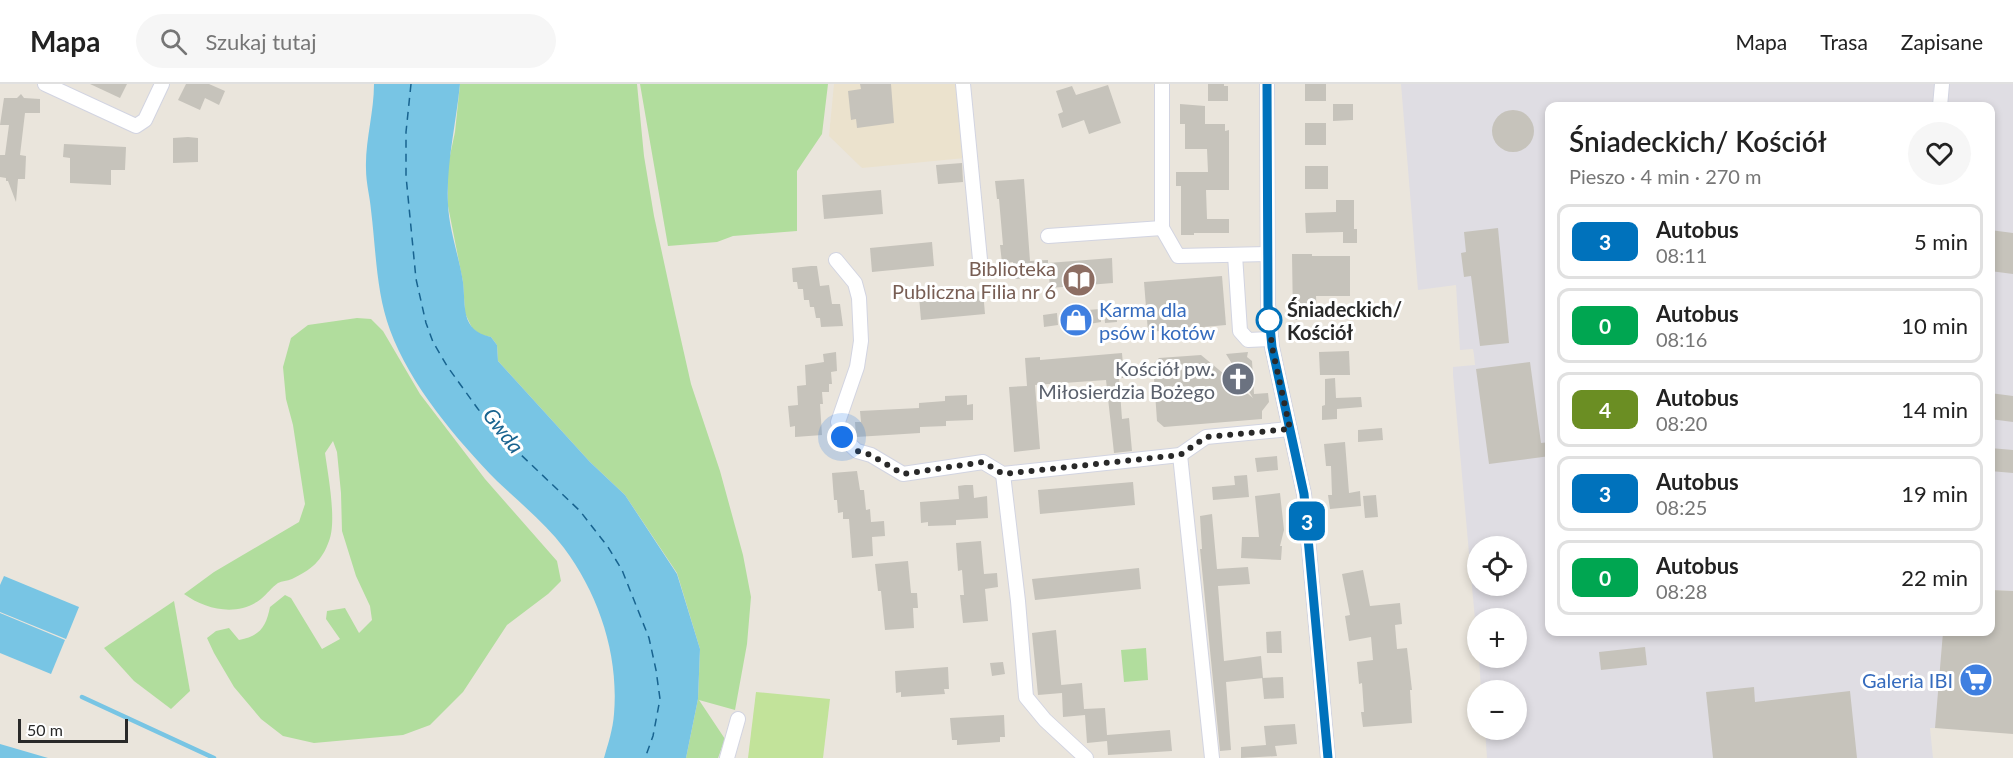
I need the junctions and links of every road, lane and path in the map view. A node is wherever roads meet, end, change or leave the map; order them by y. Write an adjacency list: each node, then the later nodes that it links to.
1 (45, 84): 2 (street)
2 (162, 84)
3 (963, 84): 13 (street)
4 (1162, 84): 8 (street)
5 (1267, 84): 10 (street)
6 (1942, 84): 7 (street)
7 (1941, 102)
8 (1162, 228): 9 (street); 11 (street)
9 (1048, 236)
10 (1268, 254): 11 (street); 14 (street)
11 (1235, 255): 14 (street)
12 (836, 260): 17 (street)
13 (981, 270)
14 (1270, 339): 15 (street)
15 (1290, 429): 16 (street); 22 (street)
16 (1180, 455): 17 (street); 21 (street)
17 (1003, 474): 20 (street)
18 (738, 719): 19 (street)
19 (727, 758)
20 (1086, 758)
21 (1212, 758)
22 (1328, 758)

